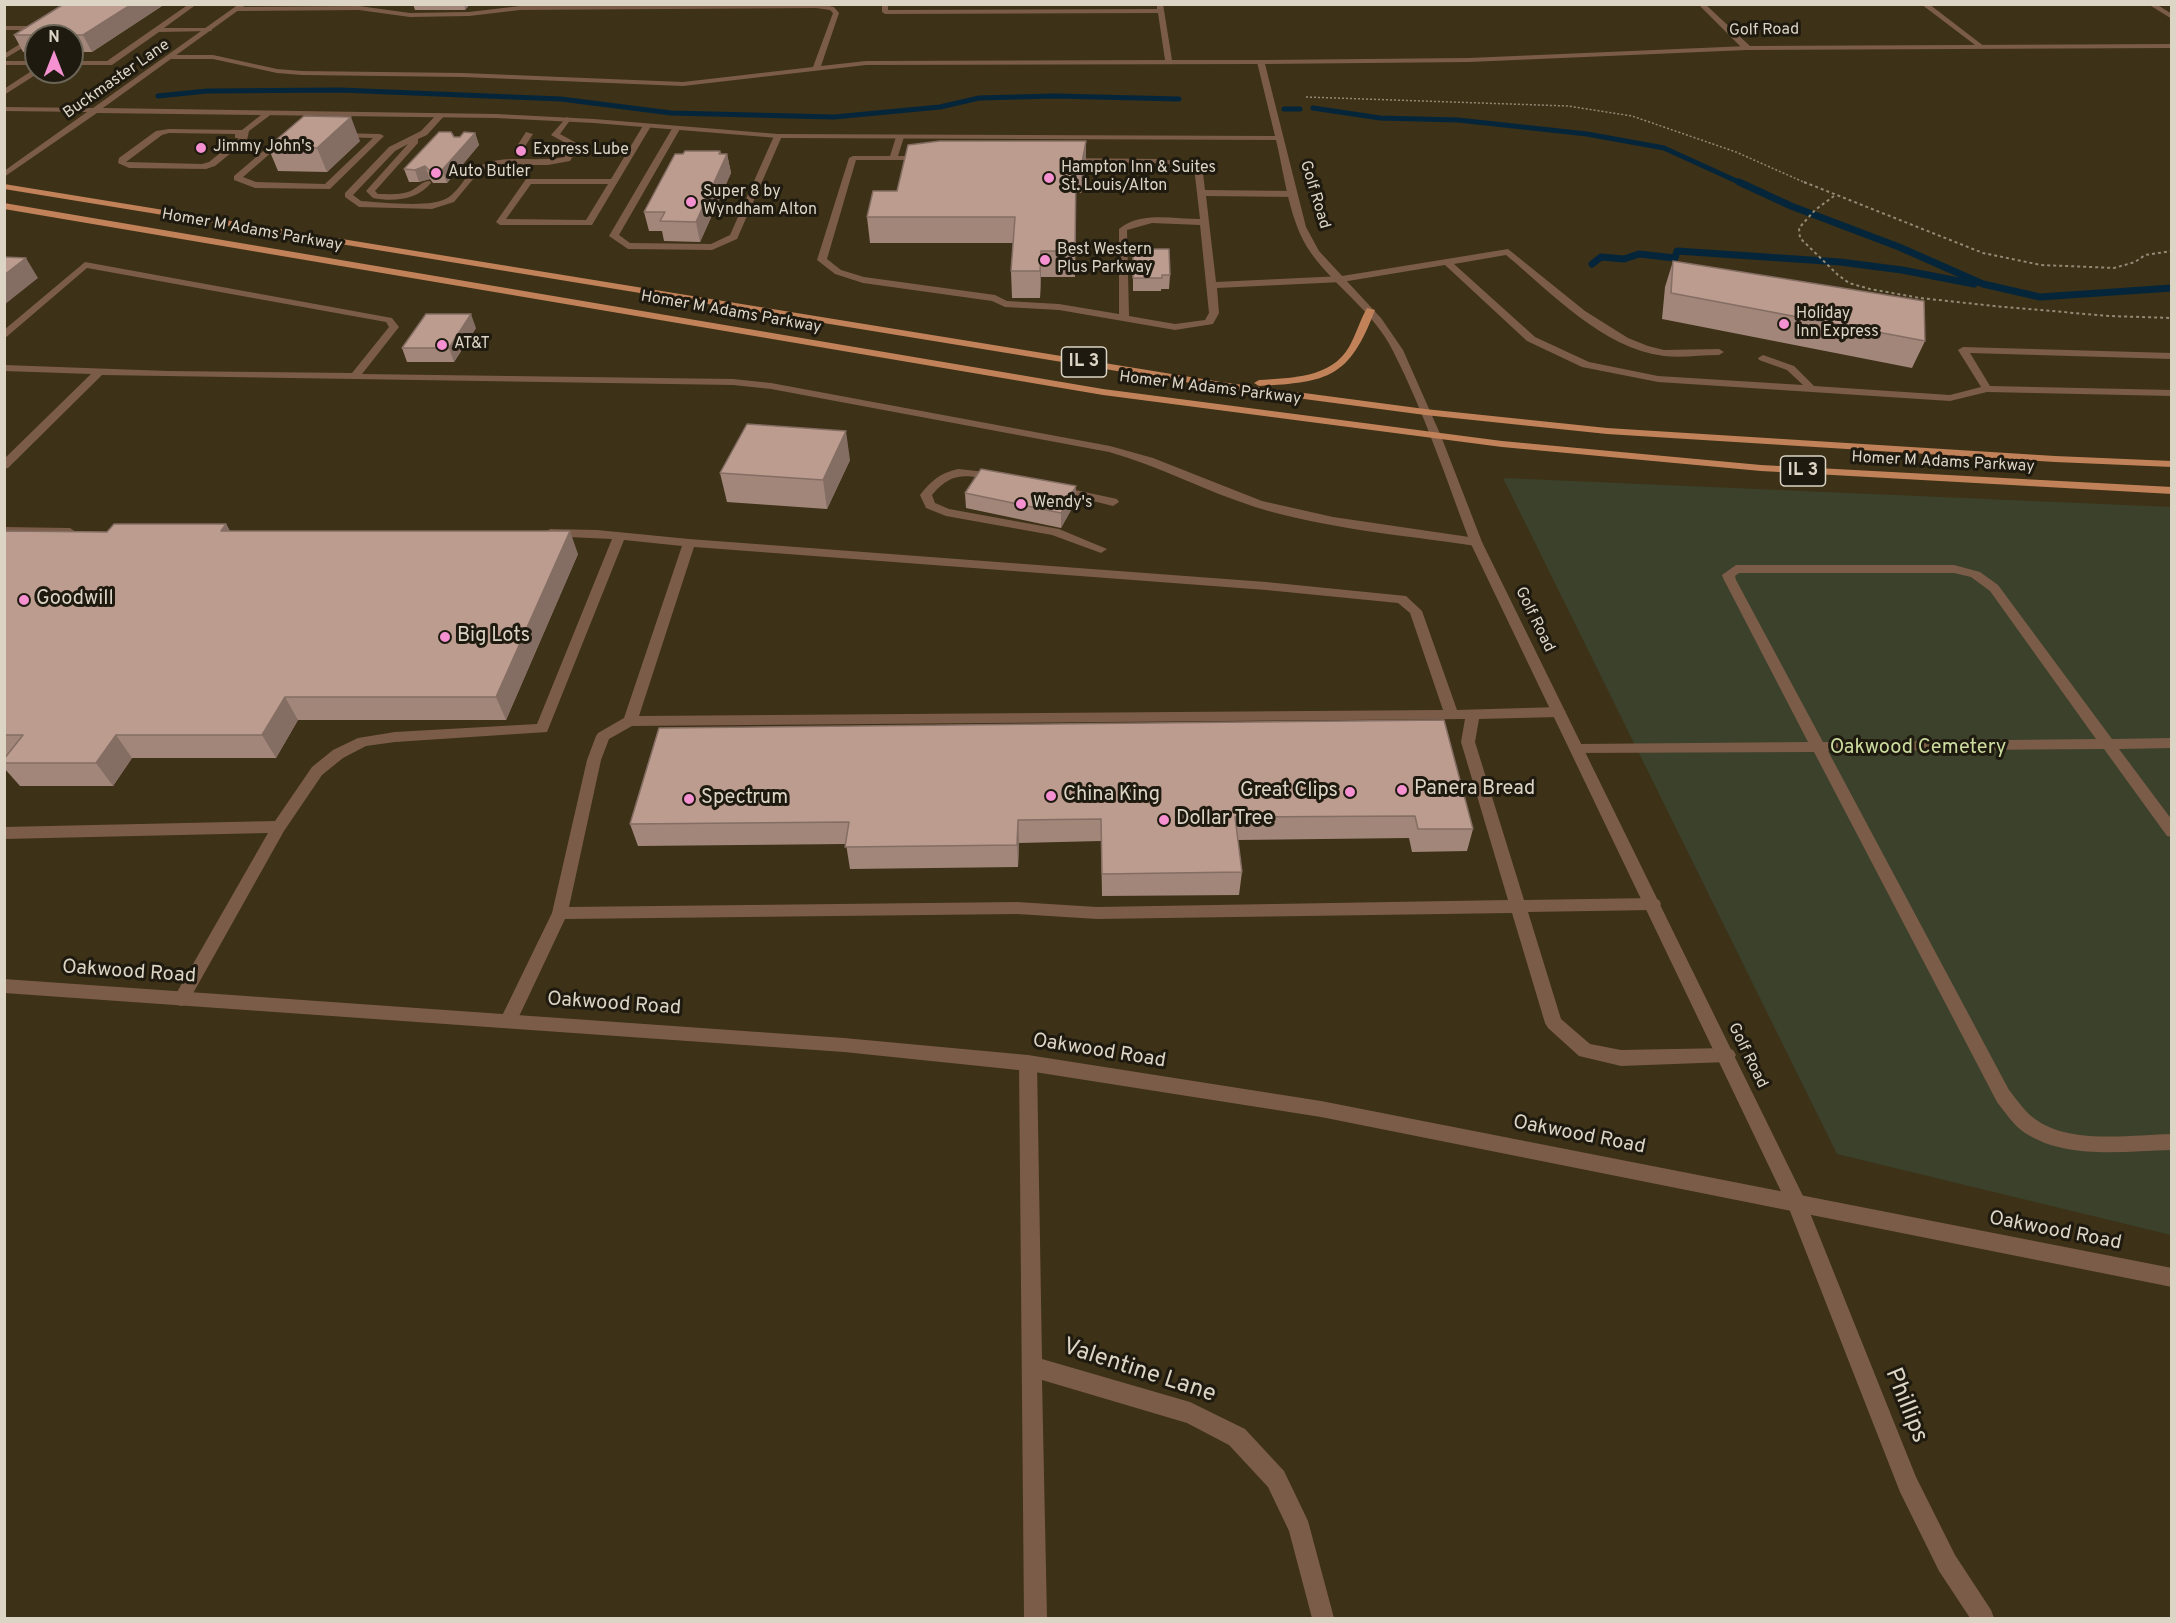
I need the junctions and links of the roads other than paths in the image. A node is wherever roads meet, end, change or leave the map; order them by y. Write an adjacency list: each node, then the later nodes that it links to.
1 (194, 4): 13 (street)
2 (885, 4): 9 (street)
3 (1701, 4): 18 (street)
4 (1924, 4): 17 (street)
5 (2151, 4): 10 (street)
6 (816, 5): 7 (street); 26 (street)
7 (340, 6): 8 (street)
8 (241, 7): 14 (street, Buckmaster Lane)
9 (1161, 8): 21 (street)
10 (2172, 17)
11 (4, 28): 12 (street)
12 (24, 28)
13 (156, 30): 14 (street); 25 (street)
14 (210, 30): 20 (street, Buckmaster Lane)
15 (24, 45): 19 (street)
16 (2172, 46): 17 (street, Golf Road)
17 (1982, 47): 18 (street, Golf Road)
18 (1747, 48): 22 (street, Golf Road)
19 (4, 57)
20 (172, 57): 26 (street); 30 (street, Buckmaster Lane)
21 (1169, 62): 22 (street); 26 (street)
22 (1261, 62): 45 (street, Golf Road)
23 (4, 63): 24 (street)
24 (24, 63)
25 (84, 63)
26 (817, 67)
27 (24, 80): 28 (street)
28 (4, 93)
29 (4, 109): 30 (street)
30 (98, 110): 31 (street); 52 (street, Buckmaster Lane)
31 (269, 113): 32 (street); 37 (street)
32 (312, 114): 33 (street); 39 (street)
33 (441, 115): 34 (street); 38 (street)
34 (567, 119): 35 (street); 51 (street)
35 (647, 126): 36 (street); 53 (street)
36 (676, 129): 43 (street); 43 (street)
37 (246, 132): 37 (street)
38 (424, 133): 51 (street); 54 (street)
39 (289, 134): 40 (street); 42 (street)
40 (300, 134)
41 (530, 134): 46 (street)
42 (323, 135)
43 (778, 136): 44 (street)
44 (900, 137): 45 (street); 48 (street)
45 (1279, 138): 57 (street, Golf Road)
46 (521, 146)
47 (513, 156): 51 (street)
48 (894, 158): 49 (street); 64 (street)
49 (917, 158)
50 (1060, 160): 56 (street)
51 (507, 163)
52 (4, 175)
53 (613, 182): 53 (street)
54 (427, 183)
55 (4, 186): 73 (main road, Homer M Adams Parkway / IL 3)
56 (1201, 193): 57 (street); 59 (street)
57 (1293, 194): 61 (street, Golf Road)
58 (4, 206): 78 (main road, Homer M Adams Parkway / IL 3)
59 (1204, 222): 62 (street); 64 (street)
60 (1446, 261): 61 (street); 69 (street); 69 (street)
61 (1342, 279): 62 (street); 63 (street, Golf Road)
62 (1212, 285): 64 (street)
63 (1370, 310): 73 (main road); 77 (street, Golf Road)
64 (1124, 319)
65 (4, 336): 72 (street)
66 (1719, 351): 69 (street)
67 (2172, 356): 75 (street)
68 (1763, 358): 74 (street)
69 (1665, 366): 74 (street)
70 (4, 368): 71 (street)
71 (100, 371): 72 (street); 80 (street)
72 (355, 376): 89 (street)
73 (1221, 385): 77 (main road, Homer M Adams Parkway / IL 3)
74 (1811, 389): 75 (street)
75 (1987, 389): 76 (street)
76 (2172, 393)
77 (1425, 412): 78 (street, Golf Road); 79 (main road, Homer M Adams Parkway / IL 3)
78 (1435, 436): 83 (main road, Homer M Adams Parkway / IL 3); 89 (street, Golf Road)
79 (2172, 464)
80 (4, 466)
81 (1015, 481): 91 (street)
82 (1050, 488): 84 (street)
83 (2172, 491)
84 (1113, 502)
85 (4, 531): 86 (street)
86 (81, 532)
87 (539, 533): 88 (street)
88 (619, 538): 90 (street); 100 (street)
89 (1476, 542): 92 (street, Golf Road)
90 (689, 543): 94 (street); 95 (street)
91 (1101, 549)
92 (1559, 712): 93 (street); 99 (street, Golf Road)
93 (1473, 714): 94 (street); 104 (street)
94 (1452, 715): 95 (street)
95 (630, 721): 105 (street)
96 (2107, 743): 97 (street); 98 (street); 98 (street); 101 (street)
97 (2172, 743)
98 (1818, 747): 99 (street); 111 (street)
99 (1578, 748): 103 (street, Golf Road)
100 (279, 827): 102 (street); 107 (street)
101 (2172, 832)
102 (4, 833)
103 (1653, 904): 104 (street); 109 (street, Golf Road)
104 (1519, 907): 105 (street); 109 (street)
105 (560, 914): 108 (street)
106 (4, 986): 107 (street, Oakwood Road)
107 (181, 999): 108 (street, Oakwood Road)
108 (508, 1020): 110 (street, Oakwood Road)
109 (1727, 1055): 112 (street, Golf Road)
110 (1028, 1063): 112 (street, Oakwood Road); 114 (street, Valentine Lane)
111 (2172, 1142)
112 (1797, 1204): 113 (street, Oakwood Road); 117 (street, Phillips)
113 (2172, 1278)
114 (1032, 1366): 115 (street, Valentine Lane); 116 (street, Valentine Lane)
115 (1035, 1618)
116 (1323, 1618)
117 (1983, 1618)

